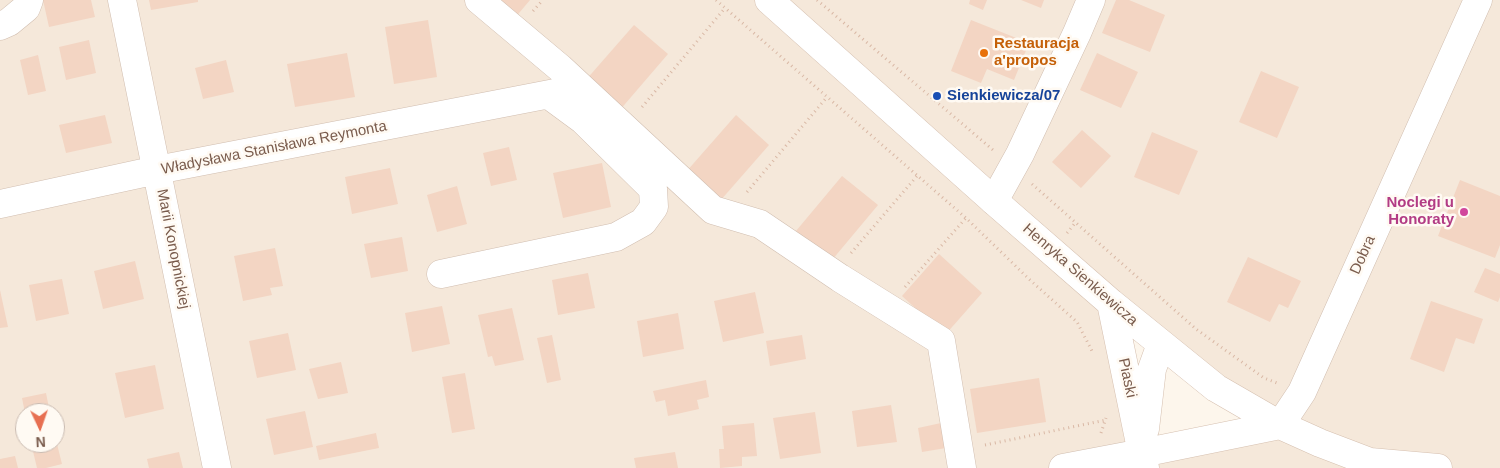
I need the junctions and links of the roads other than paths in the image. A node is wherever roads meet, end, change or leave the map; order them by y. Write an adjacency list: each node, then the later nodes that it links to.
1 (29, 0): 7 (street)
2 (122, 0): 10 (street, Marii Konopnickiej)
3 (479, 0): 8 (street)
4 (768, 0): 11 (street, Henryka Sienkiewicza)
5 (1091, 0): 11 (street)
6 (1478, 0): 16 (street, Dobra)
7 (0, 26)
8 (581, 88): 9 (street, Władysława Stanisława Reymonta); 17 (street)
9 (549, 95): 10 (street, Władysława Stanisława Reymonta); 13 (street)
10 (157, 170): 12 (street, Władysława Stanisława Reymonta); 19 (street, Marii Konopnickiej)
11 (994, 201): 14 (street, Henryka Sienkiewicza)
12 (0, 204)
13 (441, 274)
14 (1111, 303): 15 (street, Henryka Sienkiewicza); 18 (street, Piaski)
15 (1161, 344): 16 (street, Henryka Sienkiewicza); 18 (street, Piaski)
16 (1280, 425): 18 (street); 21 (street, Henryka Sienkiewicza)
17 (961, 459)
18 (1143, 460): 20 (street)
19 (217, 468)
20 (1064, 468)
21 (1438, 468)

